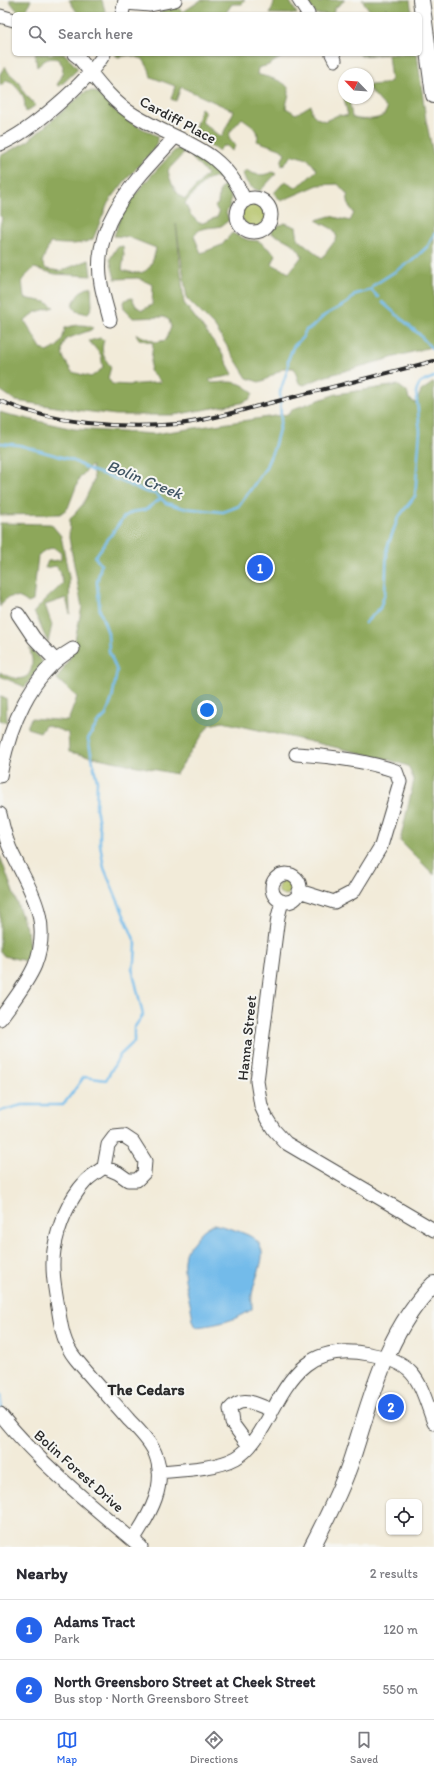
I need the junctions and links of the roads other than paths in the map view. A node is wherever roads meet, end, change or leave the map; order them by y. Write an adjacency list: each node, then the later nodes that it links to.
1 (175, 0): 4 (street)
2 (300, 0): 5 (street)
3 (421, 0): 11 (main road)
4 (124, 6)
5 (307, 12)
6 (0, 16): 7 (street)
7 (12, 19)
8 (76, 56): 10 (street, Cardiff Place)
9 (103, 56): 10 (street)
10 (91, 73): 12 (street, Cardiff Place); 13 (street)
11 (434, 95)
12 (175, 137): 14 (street, Cardiff Place); 15 (street)
13 (0, 144)
14 (245, 200)
15 (110, 320)
16 (18, 614): 18 (street)
17 (73, 649): 18 (street)
18 (56, 661): 20 (street)
19 (296, 754): 22 (street)
20 (0, 776)
21 (0, 814): 24 (street)
22 (299, 892): 23 (street); 23 (street)
23 (282, 901): 26 (street, Hanna Street)
24 (0, 1019)
25 (104, 1167): 33 (street)
26 (434, 1230)
27 (434, 1284): 28 (main road)
28 (386, 1358): 29 (street); 31 (street); 35 (main road)
29 (272, 1410): 32 (street); 32 (street)
30 (0, 1414): 34 (street, Bolin Forest Drive)
31 (434, 1423)
32 (250, 1446): 33 (street)
33 (159, 1472): 34 (street)
34 (137, 1544)
35 (312, 1547)

